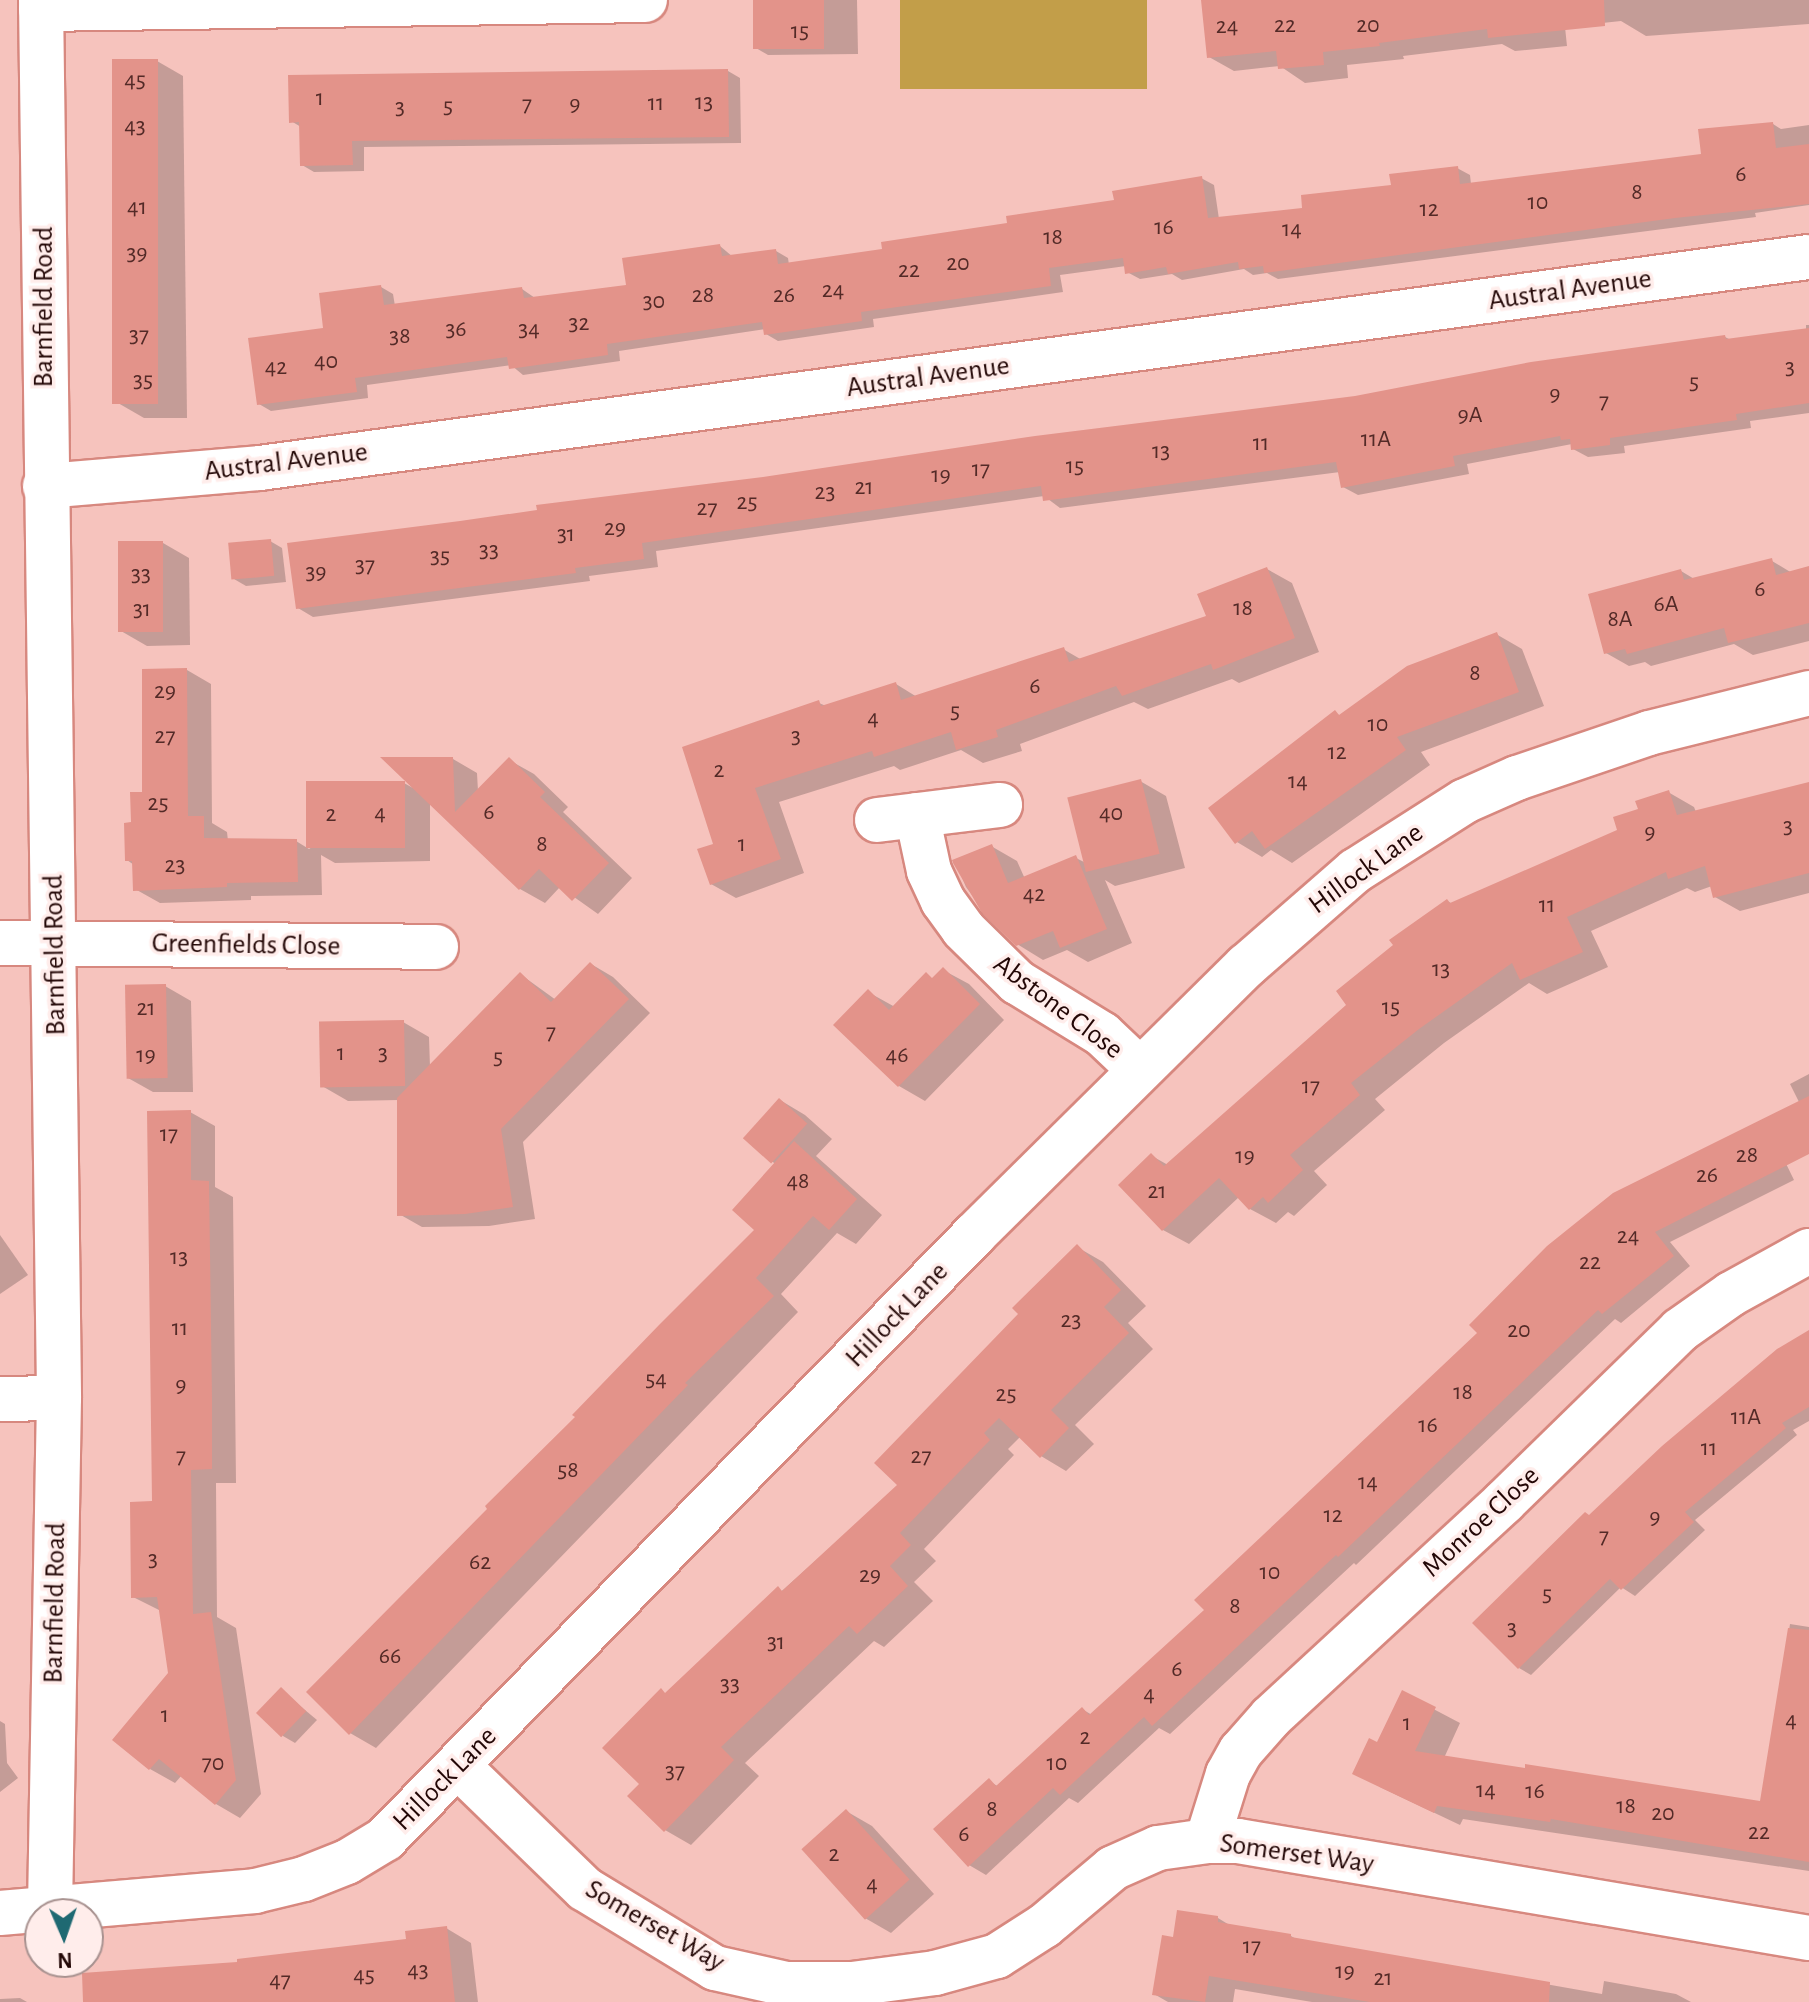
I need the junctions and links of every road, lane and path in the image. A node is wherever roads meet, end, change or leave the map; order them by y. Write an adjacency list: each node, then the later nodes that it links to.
1 (645, 0): 2 (street)
2 (41, 4): 4 (street, Barnfield Road)
3 (1809, 257): 4 (street, Austral Avenue)
4 (45, 486): 8 (street, Barnfield Road)
5 (1809, 693): 10 (street, Hillock Lane)
6 (1000, 805): 10 (street, Abstone Close)
7 (0, 943): 8 (street, Greenfields Close)
8 (55, 943): 9 (street, Greenfields Close); 12 (street, Barnfield Road)
9 (436, 947)
10 (1140, 1070): 14 (street, Hillock Lane)
11 (1809, 1251): 15 (street, Monroe Close)
12 (59, 1398): 13 (street); 16 (street, Barnfield Road)
13 (0, 1399)
14 (459, 1767): 17 (street, Hillock Lane); 21 (street, Somerset Way)
15 (1207, 1841): 20 (street, Somerset Way); 21 (street, Somerset Way)
16 (50, 1898)
17 (104, 1906)
18 (24, 1912): 19 (street, Hillock Lane)
19 (0, 1913)
20 (1809, 1938)
21 (785, 1993)

